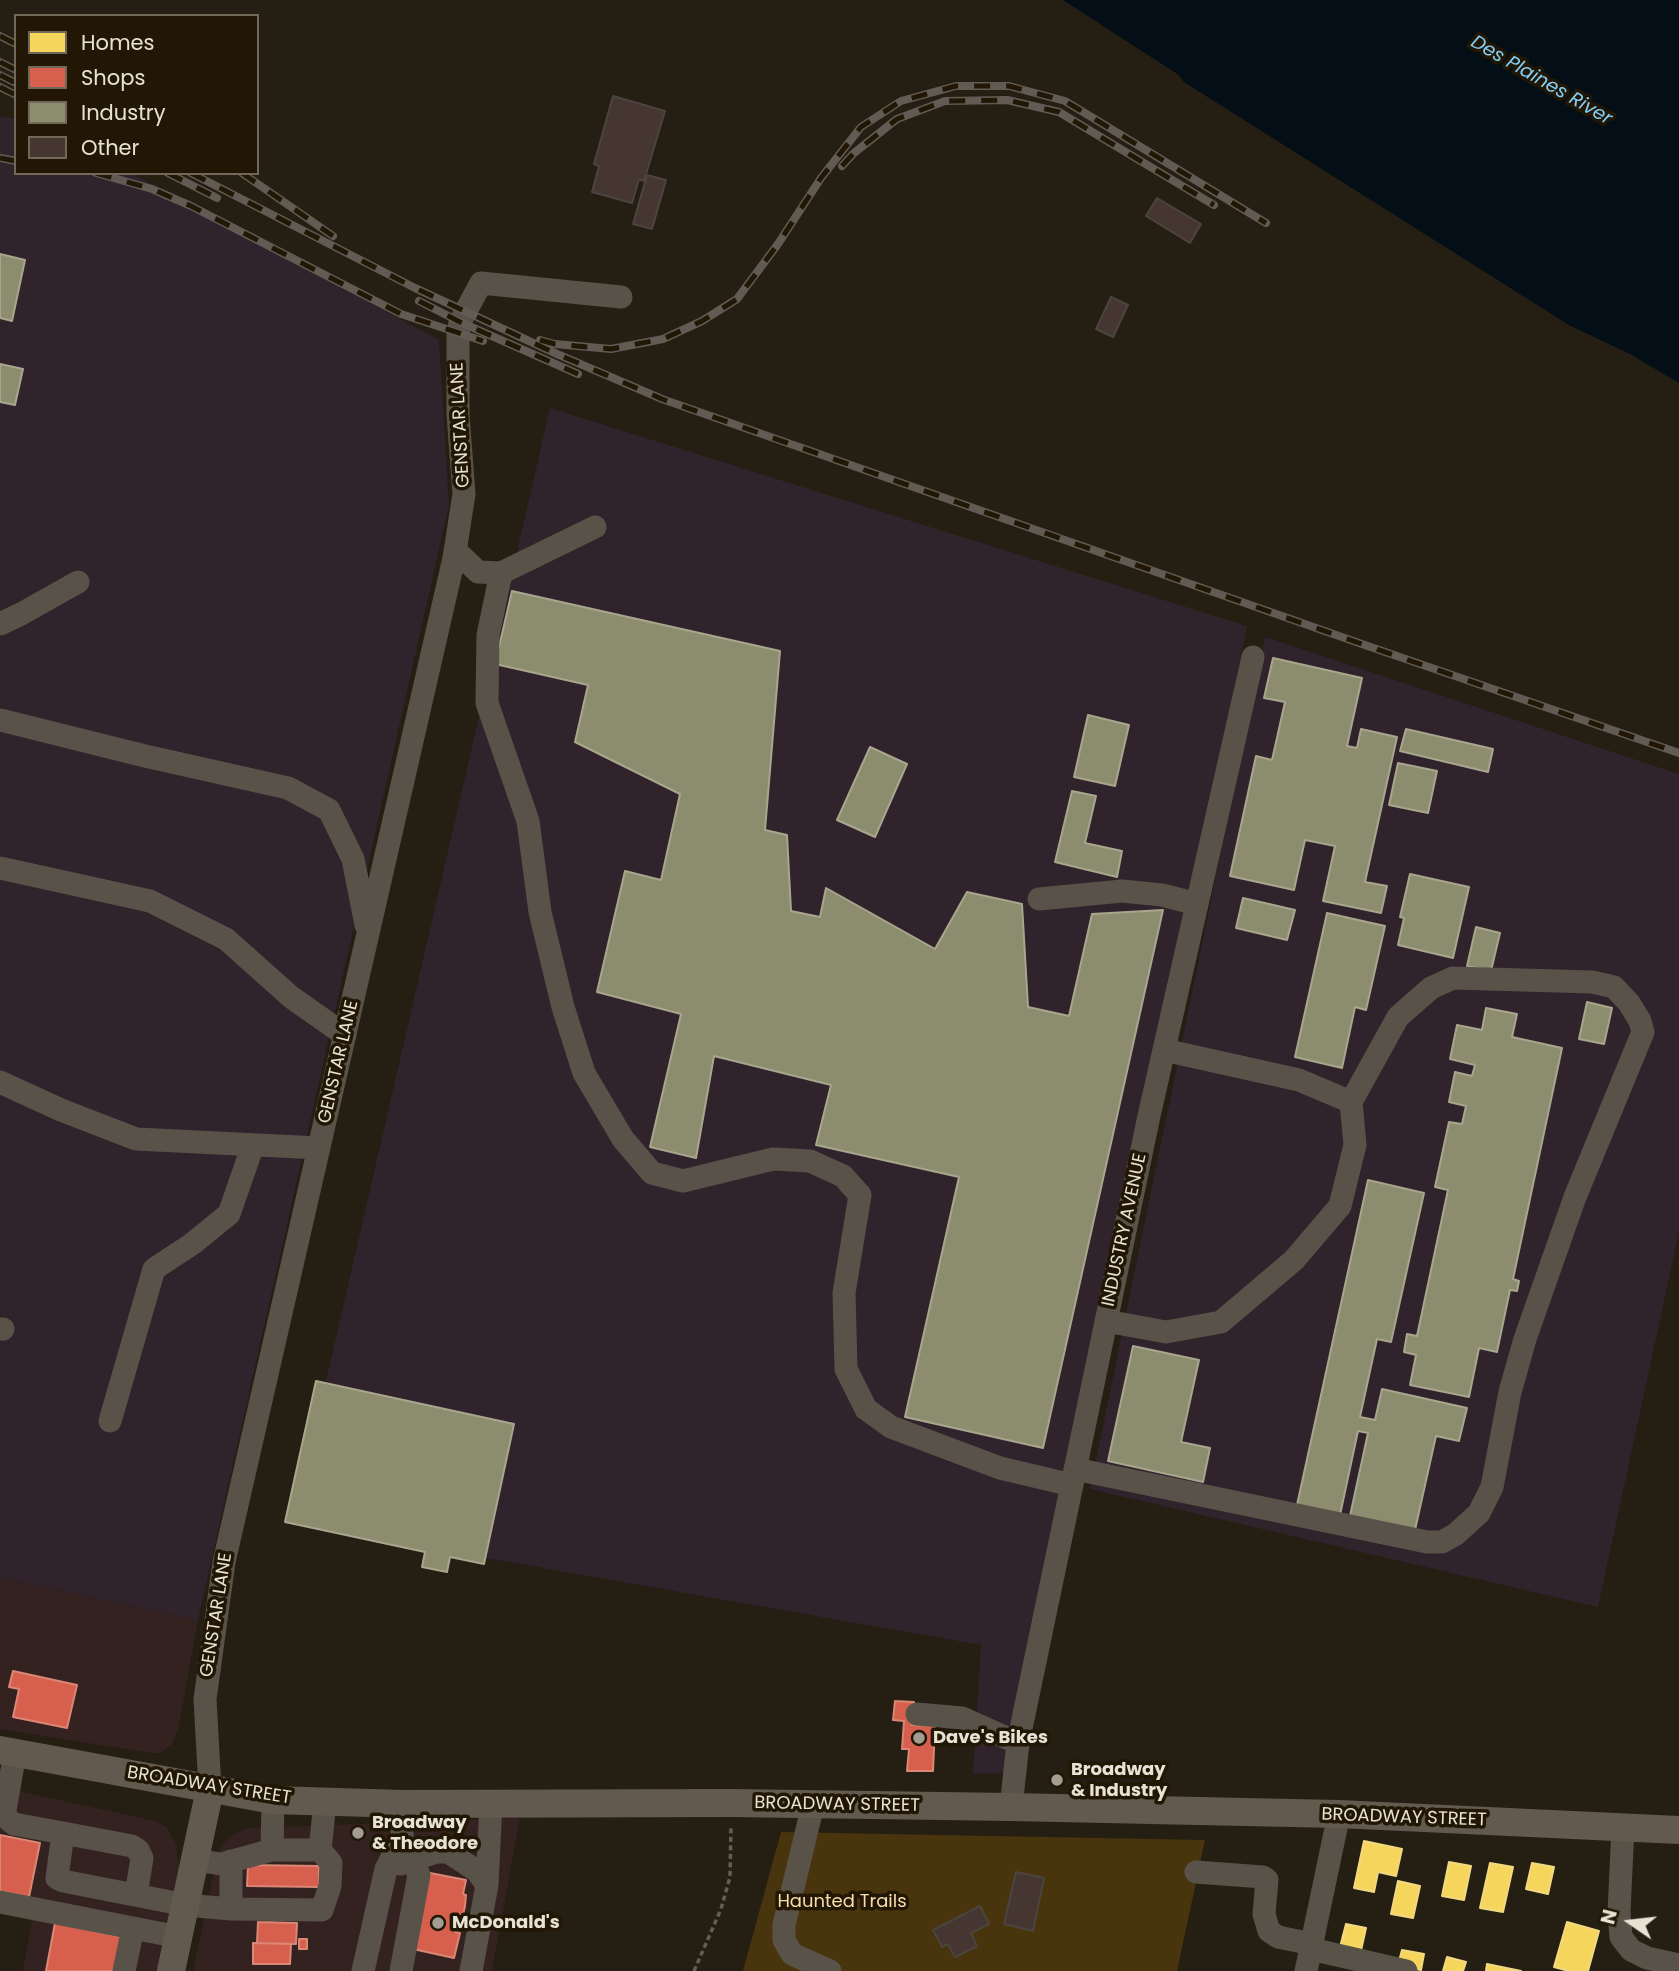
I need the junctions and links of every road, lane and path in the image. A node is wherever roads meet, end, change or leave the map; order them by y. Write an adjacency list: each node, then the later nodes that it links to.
1 (621, 297): 3 (street, GENSTAR LANE)
2 (595, 527): 4 (street)
3 (455, 550): 4 (street); 12 (street, GENSTAR LANE)
4 (501, 573): 21 (street)
5 (78, 582): 6 (street)
6 (0, 624)
7 (1253, 657): 11 (street, INDUSTRY AVENUE)
8 (0, 720): 12 (street)
9 (0, 868): 13 (street)
10 (1039, 899): 11 (street)
11 (1197, 904): 14 (street, INDUSTRY AVENUE)
12 (368, 934): 13 (street, GENSTAR LANE)
13 (345, 1035): 18 (street, GENSTAR LANE)
14 (1164, 1050): 16 (street); 19 (street, INDUSTRY AVENUE)
15 (0, 1082): 17 (street)
16 (1351, 1102): 19 (street); 21 (street)
17 (253, 1145): 18 (street); 20 (street)
18 (319, 1148): 25 (street, GENSTAR LANE)
19 (1106, 1321): 21 (street, INDUSTRY AVENUE)
20 (110, 1421)
21 (1073, 1477): 23 (street, INDUSTRY AVENUE)
22 (917, 1714): 23 (street)
23 (1018, 1743): 31 (street, INDUSTRY AVENUE)
24 (8, 1751): 25 (main road, BROADWAY STREET); 36 (street)
25 (210, 1789): 26 (main road, BROADWAY STREET); 40 (main road)
26 (273, 1800): 27 (main road, BROADWAY STREET); 38 (street)
27 (325, 1802): 29 (main road, BROADWAY STREET); 39 (street)
28 (491, 1803): 29 (main road, BROADWAY STREET); 30 (main road, BROADWAY STREET); 45 (street)
29 (402, 1804): 37 (street)
30 (813, 1805): 31 (main road, BROADWAY STREET); 60 (street)
31 (1011, 1807): 32 (main road, BROADWAY STREET)
32 (1339, 1814): 34 (main road, BROADWAY STREET); 52 (street)
33 (731, 1825): 59 (path)
34 (1623, 1827): 35 (main road, BROADWAY STREET); 53 (street)
35 (1679, 1830)
36 (63, 1833): 46 (street); 46 (street)
37 (402, 1838): 41 (street); 43 (street)
38 (272, 1850): 39 (street); 42 (street)
39 (320, 1850): 49 (street)
40 (195, 1860): 42 (street); 48 (main road)
41 (414, 1860): 43 (street); 45 (street); 57 (street)
42 (231, 1861): 49 (street)
43 (386, 1869): 56 (street)
44 (1196, 1872): 52 (street)
45 (487, 1885): 58 (street)
46 (136, 1895): 48 (street)
47 (0, 1902): 50 (street)
48 (186, 1905): 49 (street); 51 (main road)
49 (231, 1909)
50 (133, 1927): 51 (street); 54 (street)
51 (179, 1937): 55 (main road)
52 (1310, 1955): 61 (street)
53 (1679, 1965)
54 (124, 1971)
55 (172, 1971)
56 (363, 1971)
57 (401, 1971)
58 (471, 1971)
59 (694, 1971)
60 (830, 1971)
61 (1406, 1971)

